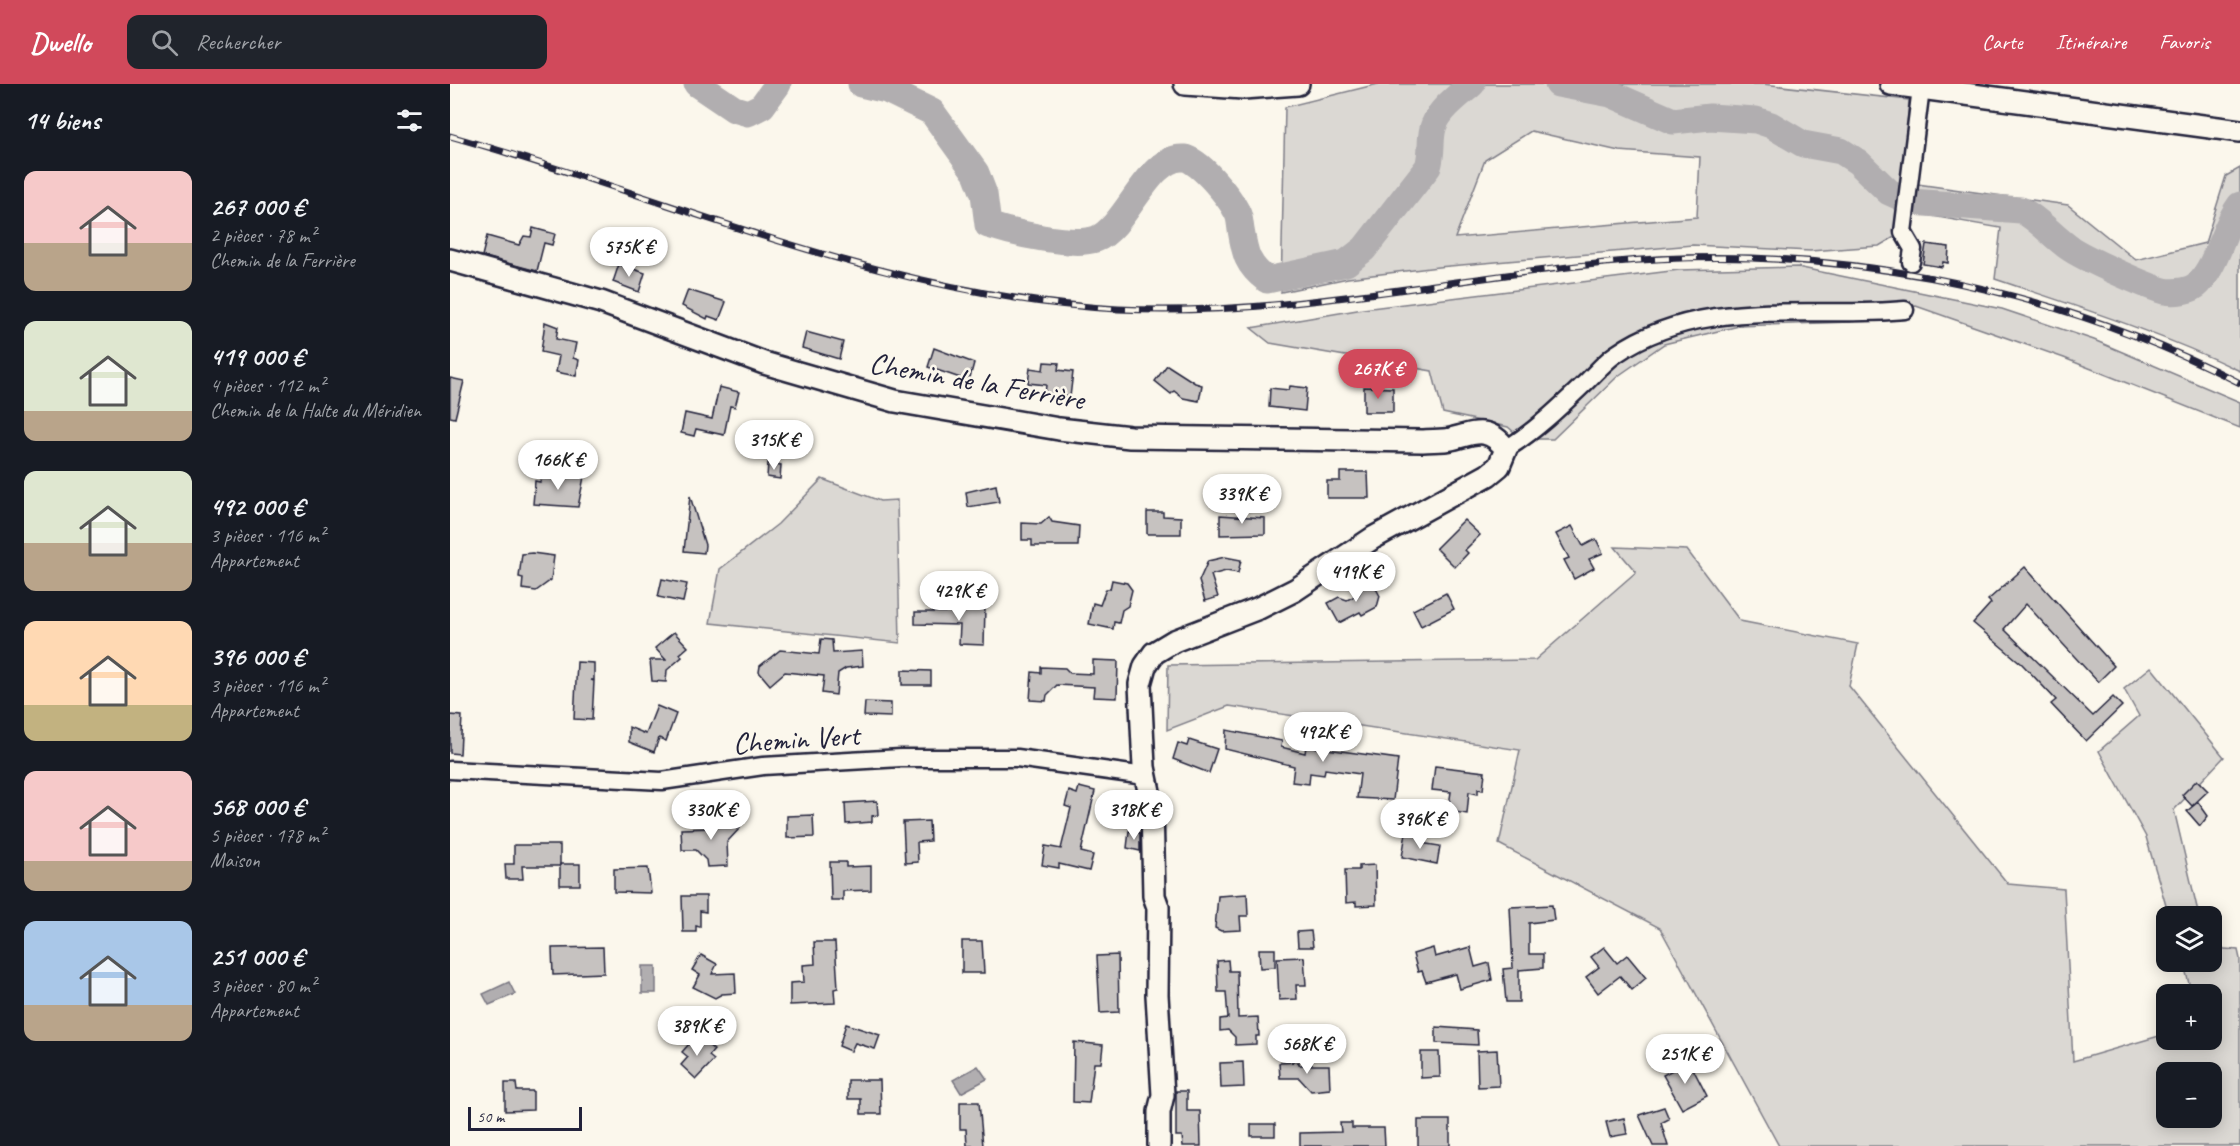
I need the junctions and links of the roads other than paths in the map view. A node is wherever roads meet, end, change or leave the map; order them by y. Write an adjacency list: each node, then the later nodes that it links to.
1 (1185, 84): 2 (street)
2 (1298, 84)
3 (1891, 84): 4 (street)
4 (1933, 87): 5 (street); 7 (street)
5 (2240, 131)
6 (450, 260): 9 (street, Chemin de la Ferrière)
7 (1911, 262)
8 (1905, 310): 9 (street)
9 (1506, 449): 11 (street)
10 (450, 770): 11 (street, Chemin Vert)
11 (1145, 776): 12 (street)
12 (1159, 1146)

